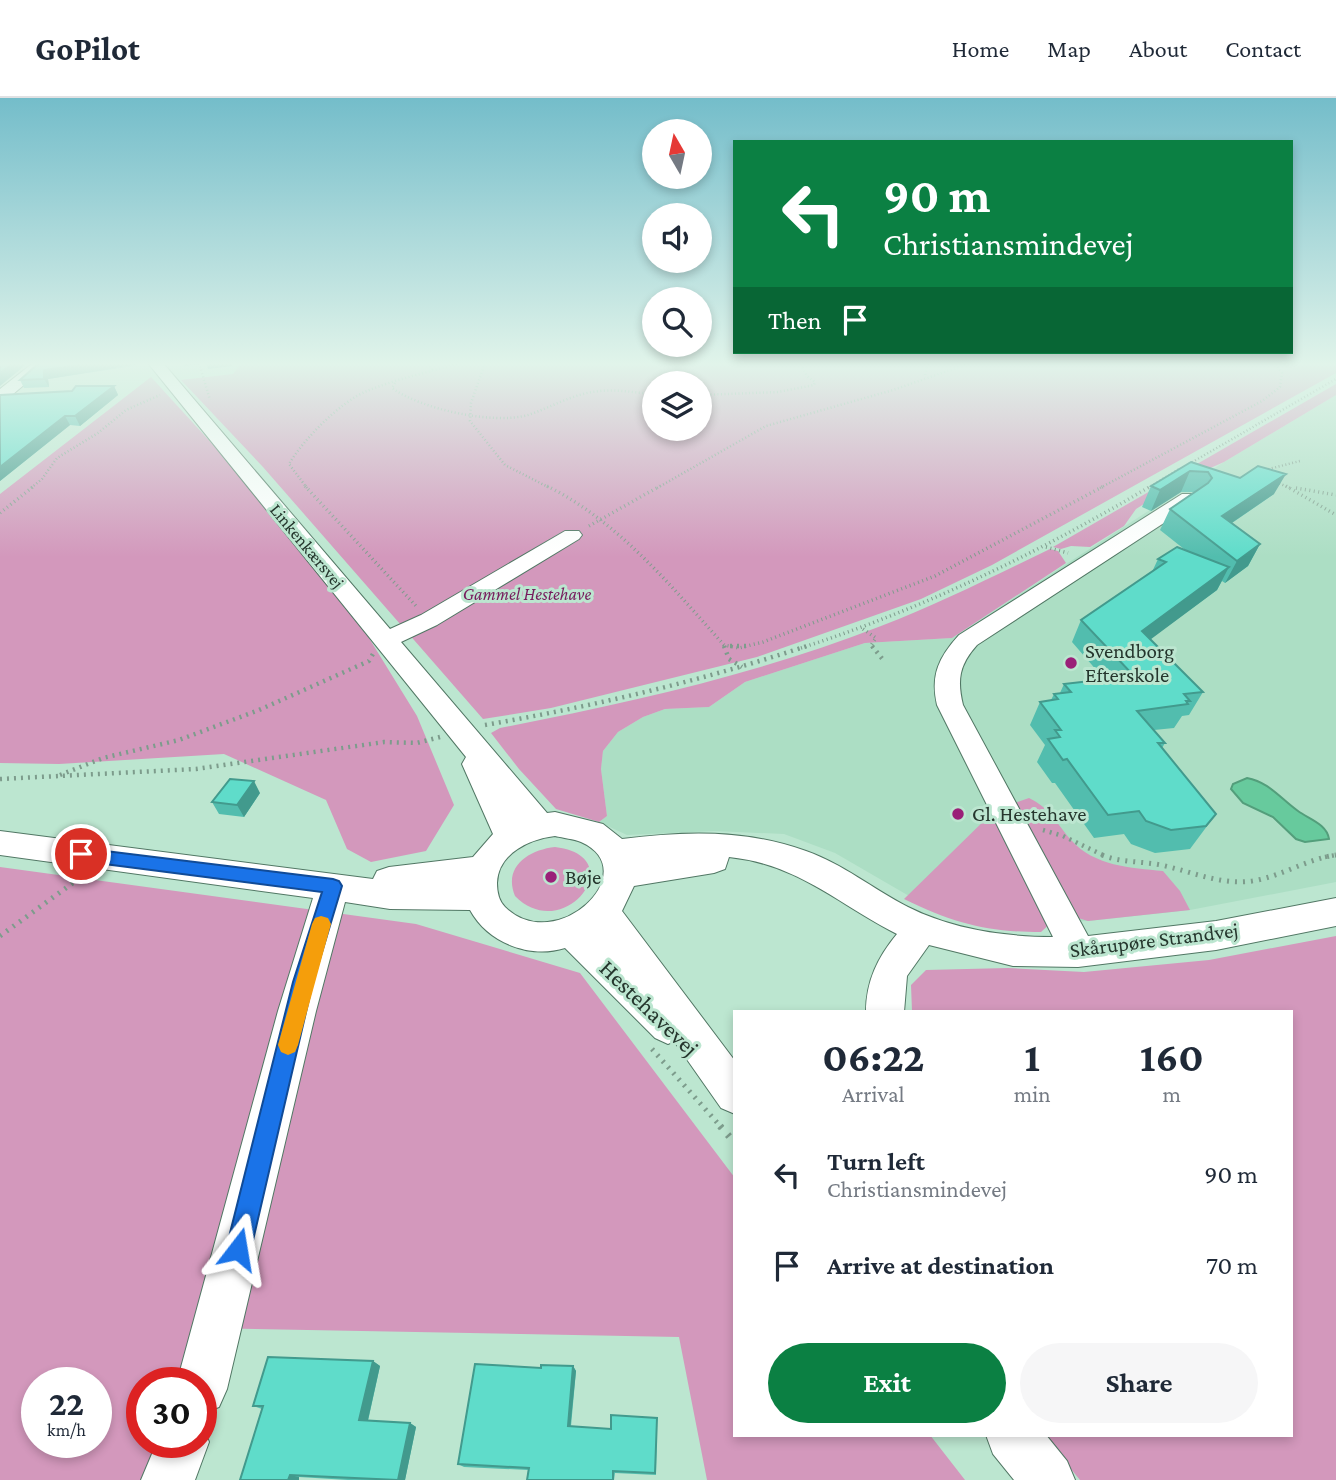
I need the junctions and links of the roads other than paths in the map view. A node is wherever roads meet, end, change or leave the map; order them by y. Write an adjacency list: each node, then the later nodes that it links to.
1 (209, 427): 4 (street, Linkenkærsvej)
2 (1189, 498): 14 (street)
3 (572, 535): 4 (street)
4 (385, 640): 5 (street, Linkenkærsvej)
5 (525, 832): 7 (street); 8 (street)
6 (0, 843): 9 (street)
7 (618, 864): 11 (street); 12 (street, Skårupøre Strandvej)
8 (482, 883): 9 (street); 13 (street)
9 (333, 886): 17 (street)
10 (1336, 912): 14 (street, Skårupøre Strandvej)
11 (604, 913): 13 (street); 16 (street, Hestehavevej)
12 (922, 928): 14 (street, Skårupøre Strandvej); 15 (street)
13 (572, 932): 16 (street, Hestehavevej)
14 (1078, 953)
15 (885, 1010)
16 (730, 1089)
17 (207, 1367)
18 (1014, 1437): 21 (street)
19 (177, 1458): 20 (street)
20 (168, 1480)
21 (1048, 1480)

